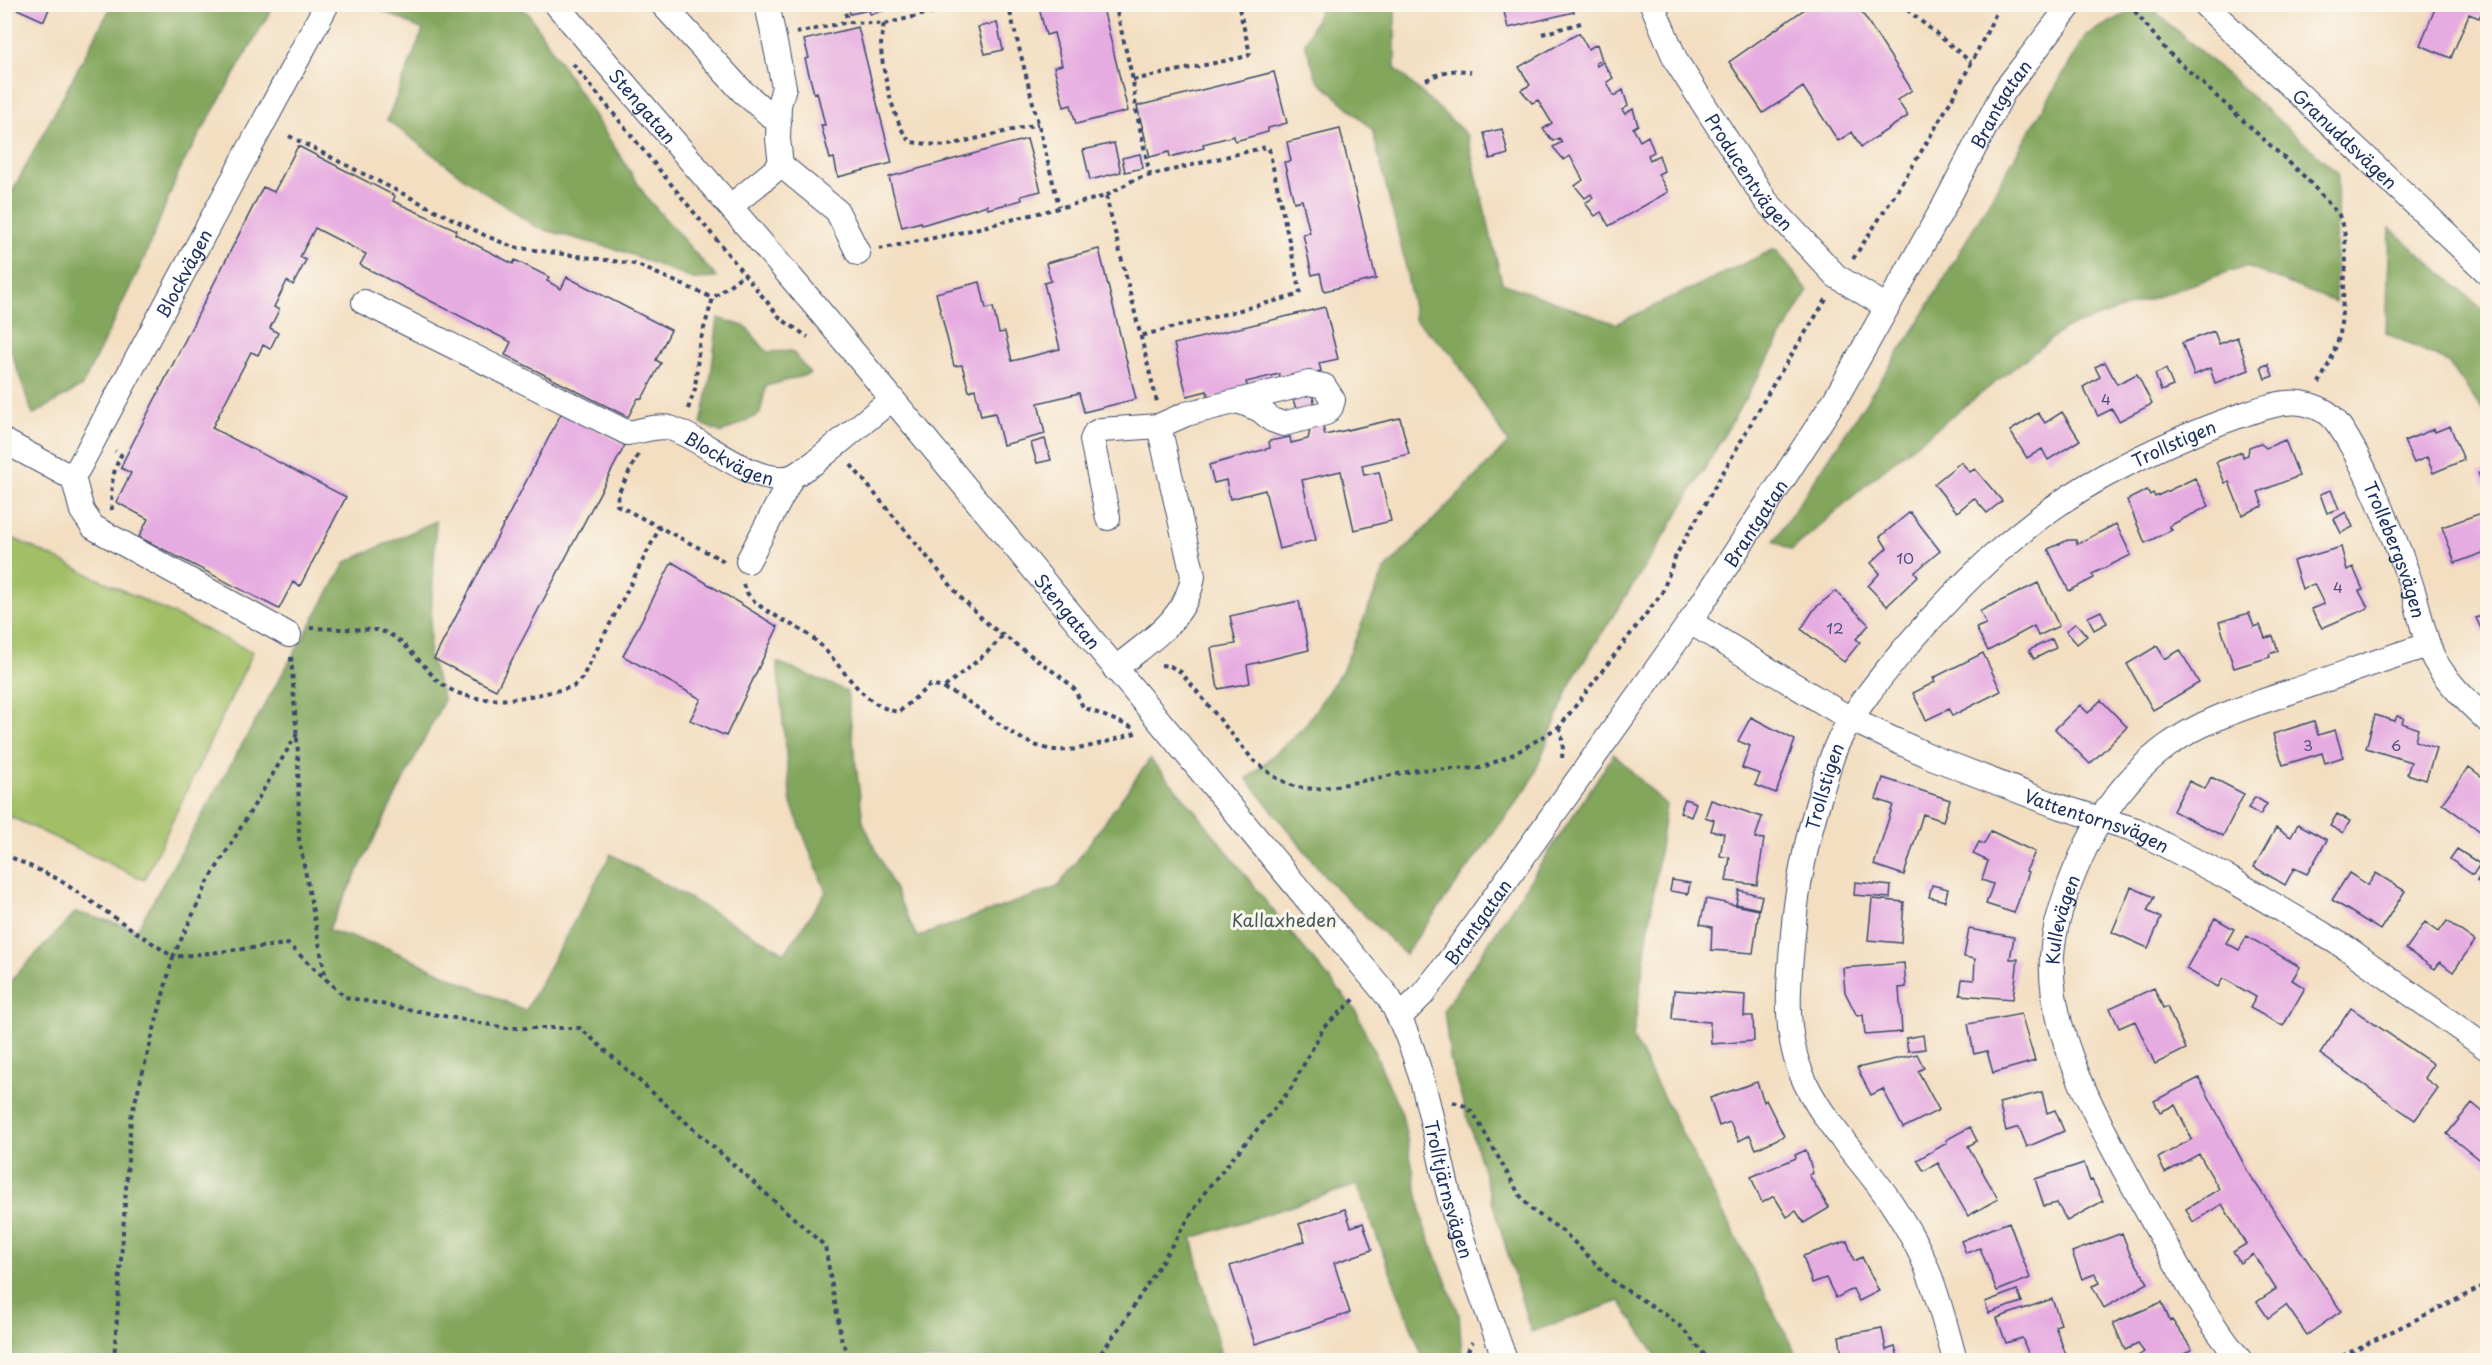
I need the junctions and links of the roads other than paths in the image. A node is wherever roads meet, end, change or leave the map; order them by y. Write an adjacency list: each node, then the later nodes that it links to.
1 (327, 4): 20 (street, Blockvägen)
2 (556, 4): 10 (street, Stengatan)
3 (662, 4): 8 (street)
4 (767, 4): 8 (street)
5 (1652, 4): 14 (street, Producentvägen)
6 (2071, 4): 14 (street, Brantgatan)
7 (2204, 4): 12 (street, Granuddsvägen)
8 (779, 123): 9 (street)
9 (781, 165): 10 (street); 11 (street)
10 (731, 206): 15 (street, Stengatan)
11 (858, 254)
12 (2487, 273)
13 (364, 302): 21 (street, Blockvägen)
14 (1887, 307): 24 (street, Brantgatan)
15 (892, 399): 21 (street); 27 (street, Stengatan)
16 (1238, 401): 18 (street)
17 (2295, 403): 26 (street, Trollebergsvägen); 28 (street, Trollstigen)
18 (1159, 426): 22 (street); 27 (street)
19 (4, 441): 20 (street)
20 (72, 473): 25 (street)
21 (792, 477): 23 (street)
22 (1108, 518)
23 (741, 569)
24 (1690, 622): 28 (street, Vattentornsvägen); 31 (street, Brantgatan)
25 (298, 631)
26 (2428, 645): 29 (street, Trollebergsvägen); 30 (street, Kullevägen)
27 (1122, 677): 31 (street, Stengatan)
28 (1852, 720): 30 (street, Vattentornsvägen); 34 (street, Trollstigen)
29 (2487, 721)
30 (2101, 819): 32 (street, Vattentornsvägen); 35 (street, Kullevägen)
31 (1400, 1017): 33 (street, Trolltjärnsvägen)
32 (2487, 1049)
33 (1505, 1360)
34 (1955, 1360)
35 (2240, 1360)

